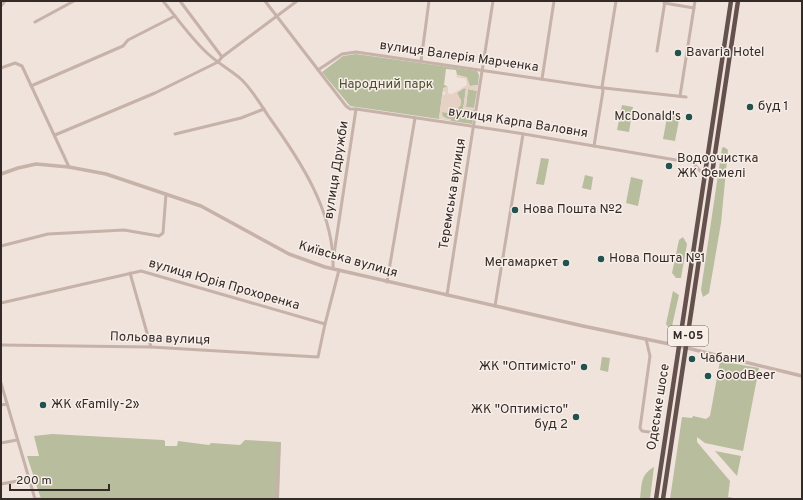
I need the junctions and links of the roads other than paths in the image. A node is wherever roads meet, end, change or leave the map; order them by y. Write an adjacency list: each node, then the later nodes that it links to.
1 (6, 1): 15 (street)
2 (74, 1): 19 (street)
3 (163, 1): 17 (street)
4 (180, 1): 21 (street)
5 (264, 1): 18 (street, вулиця Дружби)
6 (297, 1): 18 (street)
7 (429, 1): 22 (street)
8 (492, 1): 26 (street, Теремська вулиця)
9 (554, 1): 27 (street)
10 (616, 1): 29 (street)
11 (695, 1): 16 (street)
12 (731, 1): 40 (highway, Одеське шосе / М-05)
13 (738, 1): 59 (highway, Одеське шосе / М-05)
14 (665, 2): 16 (street); 20 (street)
15 (1, 6)
16 (694, 8): 30 (street)
17 (175, 16): 23 (street); 28 (street)
18 (276, 17): 21 (street); 25 (street, вулиця Дружби)
19 (35, 22)
20 (657, 51)
21 (222, 57): 23 (street)
22 (421, 61): 25 (street, вулиця Валерія Марченка); 26 (street, вулиця Валерія Марченка)
23 (218, 62): 32 (street); 38 (street)
24 (1, 68): 28 (street)
25 (318, 70): 33 (street, вулиця Дружби)
26 (482, 71): 27 (street, вулиця Валерія Марченка); 35 (street, Теремська вулиця)
27 (542, 79): 29 (street, вулиця Валерія Марченка)
28 (31, 86): 38 (street)
29 (602, 87): 30 (street, вулиця Валерія Марченка); 39 (street)
30 (680, 96): 31 (street, вулиця Валерія Марченка)
31 (686, 97)
32 (264, 109): 36 (street); 47 (street)
33 (356, 109): 34 (street, вулиця Карпа Валовня); 47 (street, вулиця Дружби)
34 (415, 118): 35 (street, вулиця Карпа Валовня); 51 (street)
35 (473, 126): 37 (street, вулиця Карпа Валовня); 52 (street, Теремська вулиця)
36 (175, 134)
37 (523, 134): 39 (street, вулиця Карпа Валовня); 54 (street)
38 (55, 135): 42 (street)
39 (594, 146): 41 (street, вулиця Карпа Валовня)
40 (708, 156): 44 (highway, Одеське шосе / М-05); 44 (street)
41 (676, 160)
42 (69, 167): 43 (street, Київська вулиця); 45 (street, Київська вулиця)
43 (1, 174)
44 (705, 175): 58 (highway, Одеське шосе / М-05)
45 (166, 194): 46 (street); 48 (street, Київська вулиця)
46 (1, 246)
47 (333, 257): 48 (street)
48 (333, 269): 49 (street, Київська вулиця)
49 (339, 270): 51 (street, Київська вулиця); 55 (street)
50 (130, 273): 53 (street, вулиця Юрія Прохоренка); 55 (street, вулиця Юрія Прохоренка); 60 (street)
51 (387, 282): 52 (street, Київська вулиця)
52 (447, 295): 54 (street, Київська вулиця)
53 (1, 303)
54 (495, 306): 56 (street, Київська вулиця)
55 (325, 324): 60 (street, Польова вулиця)
56 (646, 339): 58 (street, Київська вулиця); 65 (street)
57 (1, 345): 60 (street, Польова вулиця)
58 (679, 346): 59 (street, Київська вулиця); 74 (highway, Одеське шосе / М-05)
59 (686, 347): 61 (street, Київська вулиця); 75 (highway, Одеське шосе / М-05)
60 (151, 348)
61 (802, 376)
62 (1, 383): 63 (street)
63 (7, 404): 64 (street); 66 (street)
64 (1, 405)
65 (656, 433)
66 (17, 440): 67 (street); 69 (street)
67 (1, 443)
68 (279, 445): 73 (street)
69 (29, 479): 70 (street); 71 (street)
70 (1, 484)
71 (34, 499): 72 (street)
72 (43, 499)
73 (277, 499)
74 (656, 499)
75 (663, 499)

